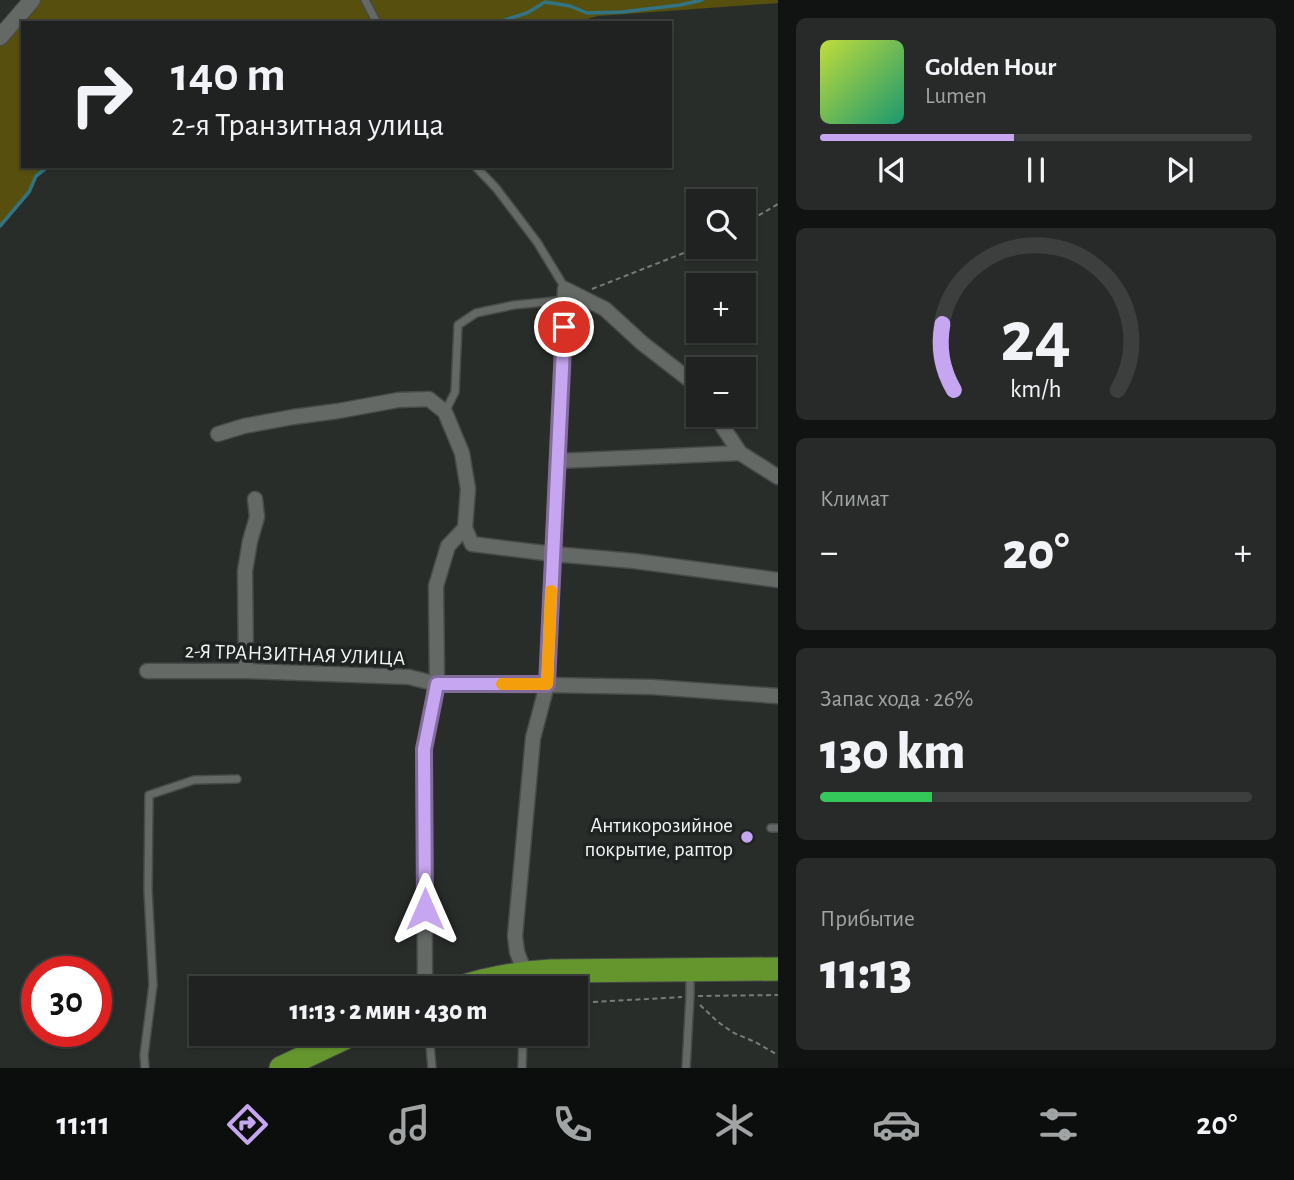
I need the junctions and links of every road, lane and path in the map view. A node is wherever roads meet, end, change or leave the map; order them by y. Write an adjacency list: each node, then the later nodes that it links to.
1 (32, 0): 4 (street)
2 (365, 0): 3 (lane)
3 (376, 21)
4 (0, 37)
5 (477, 168): 9 (lane)
6 (778, 204): 7 (path)
7 (756, 217)
8 (686, 252): 9 (path)
9 (569, 295): 10 (street); 11 (lane); 15 (street)
10 (686, 377)
11 (445, 412): 13 (street); 18 (street)
12 (723, 427): 14 (street)
13 (218, 434)
14 (740, 453): 15 (street); 16 (street)
15 (557, 461): 19 (street)
16 (778, 477)
17 (255, 499): 22 (street)
18 (465, 528): 19 (street); 23 (street)
19 (553, 554): 20 (street); 24 (street)
20 (778, 580)
21 (147, 671): 22 (street, 2-Я ТРАНЗИТНАЯ УЛИЦА)
22 (246, 671): 23 (street, 2-Я ТРАНЗИТНАЯ УЛИЦА)
23 (437, 684): 24 (street, 2-Я ТРАНЗИТНАЯ УЛИЦА); 29 (street)
24 (547, 684): 25 (street, 2-Я ТРАНЗИТНАЯ УЛИЦА); 30 (street)
25 (778, 696)
26 (237, 779): 39 (lane)
27 (690, 969): 28 (highway); 31 (highway); 33 (lane)
28 (778, 969)
29 (425, 976)
30 (525, 976)
31 (532, 976)
32 (778, 995): 33 (path)
33 (690, 996): 34 (path); 38 (path); 43 (lane)
34 (588, 1002)
35 (328, 1046): 40 (highway)
36 (430, 1046): 41 (lane)
37 (523, 1046): 42 (lane)
38 (778, 1055)
39 (145, 1068)
40 (281, 1068)
41 (432, 1068)
42 (522, 1068)
43 (686, 1068)

